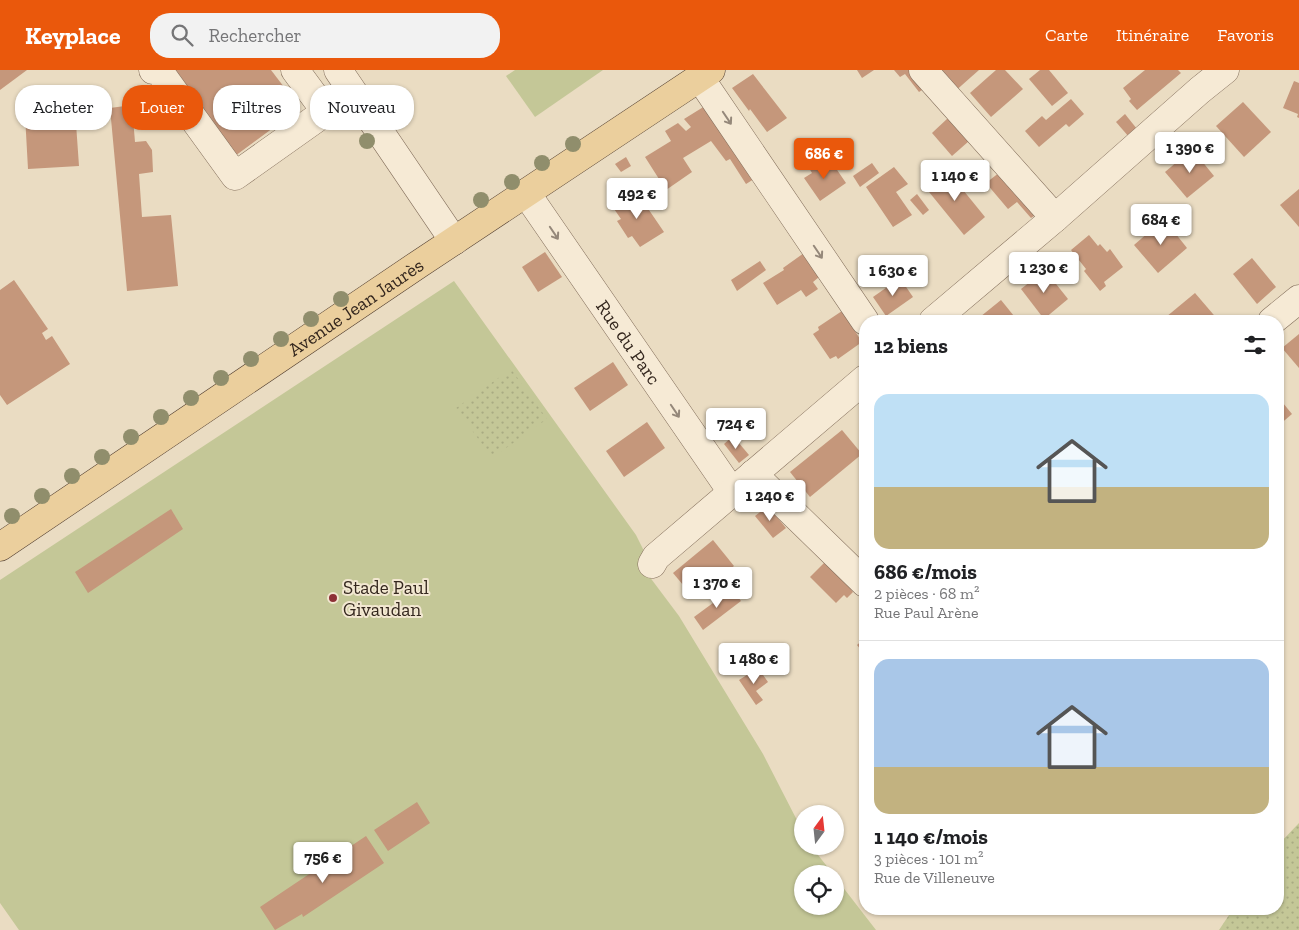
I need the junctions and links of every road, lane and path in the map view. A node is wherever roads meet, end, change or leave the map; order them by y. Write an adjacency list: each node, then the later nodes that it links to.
1 (153, 70): 7 (street)
2 (295, 70): 6 (street)
3 (923, 70): 10 (street)
4 (1225, 70): 10 (street)
5 (705, 74): 9 (main road, Avenue Jean Jaurès); 13 (street, one-way to 13)
6 (310, 90)
7 (310, 123)
8 (379, 130): 11 (street)
9 (526, 193): 11 (main road, Avenue Jean Jaurès); 18 (street, Rue du Parc, one-way to 18)
10 (1055, 218): 14 (street)
11 (454, 241): 19 (main road, Avenue Jean Jaurès)
12 (1299, 299): 15 (street)
13 (861, 315)
14 (940, 315)
15 (1279, 315)
16 (859, 384): 17 (street)
17 (753, 474): 18 (street); 21 (street)
18 (732, 492): 20 (street)
19 (0, 546)
20 (652, 564)
21 (859, 577)

